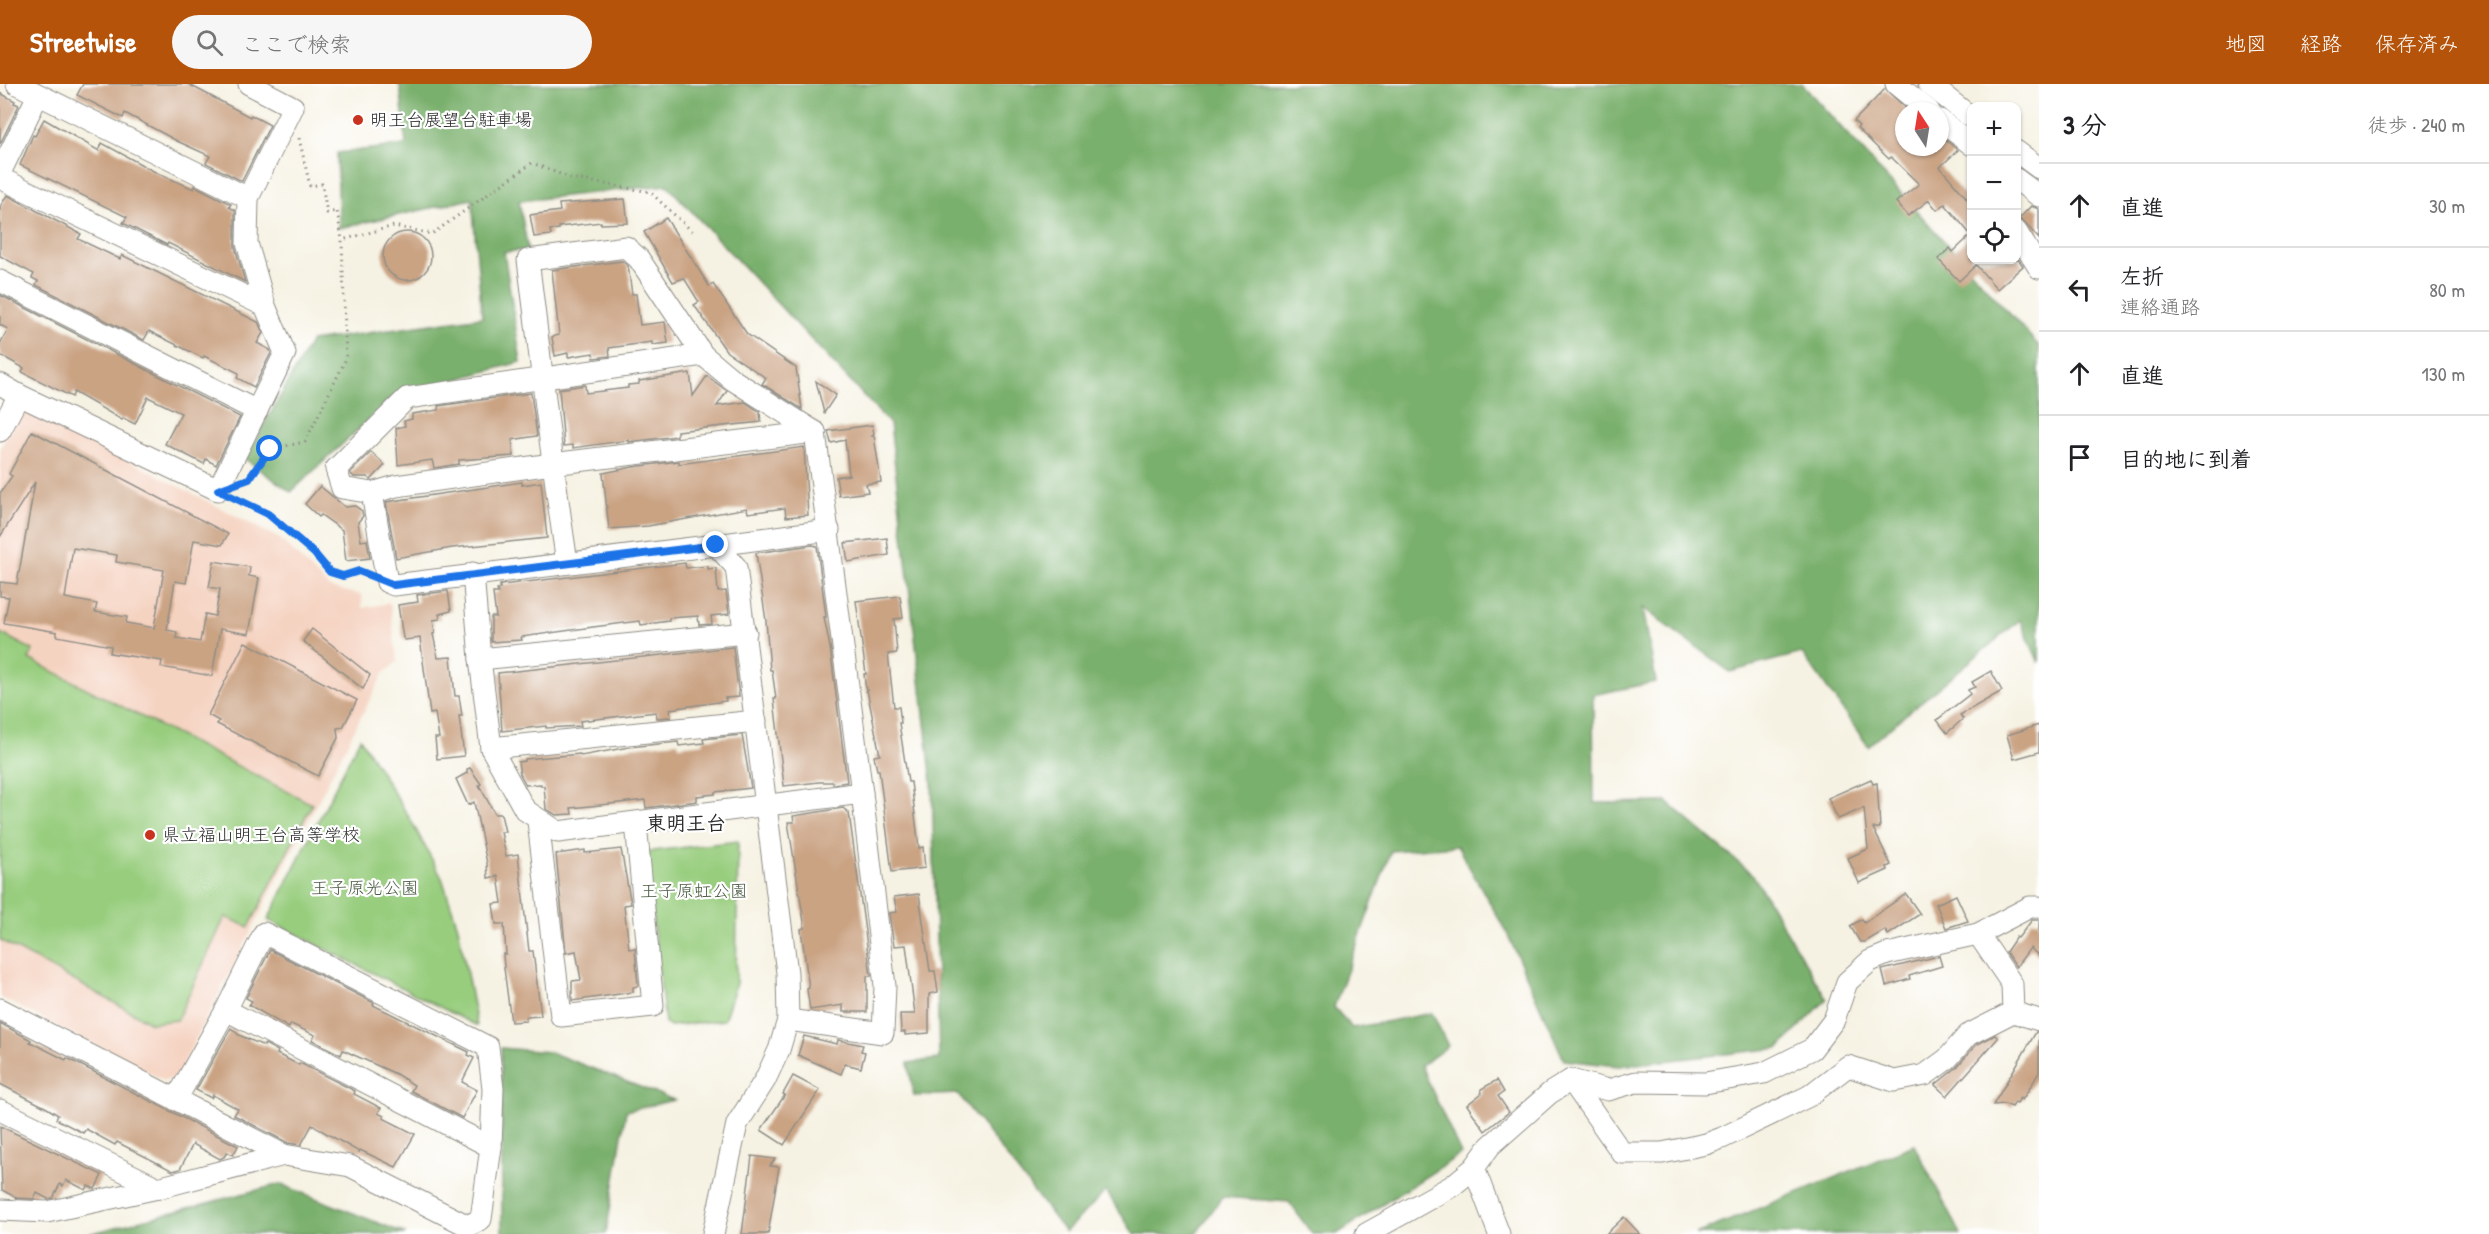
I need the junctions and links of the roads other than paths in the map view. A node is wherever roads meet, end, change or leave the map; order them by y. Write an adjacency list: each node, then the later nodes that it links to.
1 (17, 84): 5 (street)
2 (249, 84): 16 (street)
3 (1896, 84): 6 (street)
4 (1929, 84): 7 (street)
5 (38, 95): 12 (street); 16 (street)
6 (1918, 102)
7 (1967, 115)
8 (1949, 127): 9 (street)
9 (1967, 142)
10 (2021, 155): 11 (street)
11 (2039, 168)
12 (0, 173)
13 (0, 178): 20 (street)
14 (2021, 182): 15 (street)
15 (2039, 195)
16 (248, 198): 20 (street)
17 (2021, 239): 18 (street)
18 (2039, 268)
19 (0, 281): 25 (street)
20 (266, 306): 25 (street)
21 (703, 355): 22 (street); 22 (street); 27 (street)
22 (544, 379): 28 (street); 29 (street)
23 (0, 384): 24 (street)
24 (19, 395): 25 (street); 26 (street)
25 (257, 411)
26 (0, 431)
27 (815, 432): 28 (street); 30 (street)
28 (552, 464): 29 (street); 32 (street)
29 (372, 493): 33 (street)
30 (829, 530): 31 (street); 38 (street)
31 (716, 545): 32 (street); 34 (street)
32 (567, 562): 33 (street)
33 (473, 573): 35 (street)
34 (746, 633): 35 (street); 36 (street)
35 (480, 659): 37 (street)
36 (756, 721): 37 (street); 39 (street)
37 (491, 748): 40 (street)
38 (862, 793): 39 (street); 47 (street)
39 (766, 807): 41 (street); 47 (street)
40 (538, 821): 41 (street); 41 (street)
41 (636, 823)
42 (2039, 907): 43 (street)
43 (1978, 934): 46 (street); 49 (street)
44 (0, 1009): 50 (street)
45 (226, 1010): 50 (street); 52 (street); 52 (street)
46 (2013, 1012): 48 (street); 49 (street)
47 (788, 1020): 57 (street)
48 (2039, 1020)
49 (1571, 1080): 54 (street)
50 (176, 1100): 53 (street)
51 (0, 1110): 55 (street)
52 (491, 1147): 53 (street)
53 (284, 1155): 55 (street)
54 (1474, 1168): 58 (street); 59 (street)
55 (158, 1188): 56 (street)
56 (0, 1210)
57 (713, 1234)
58 (1366, 1234)
59 (1499, 1234)

